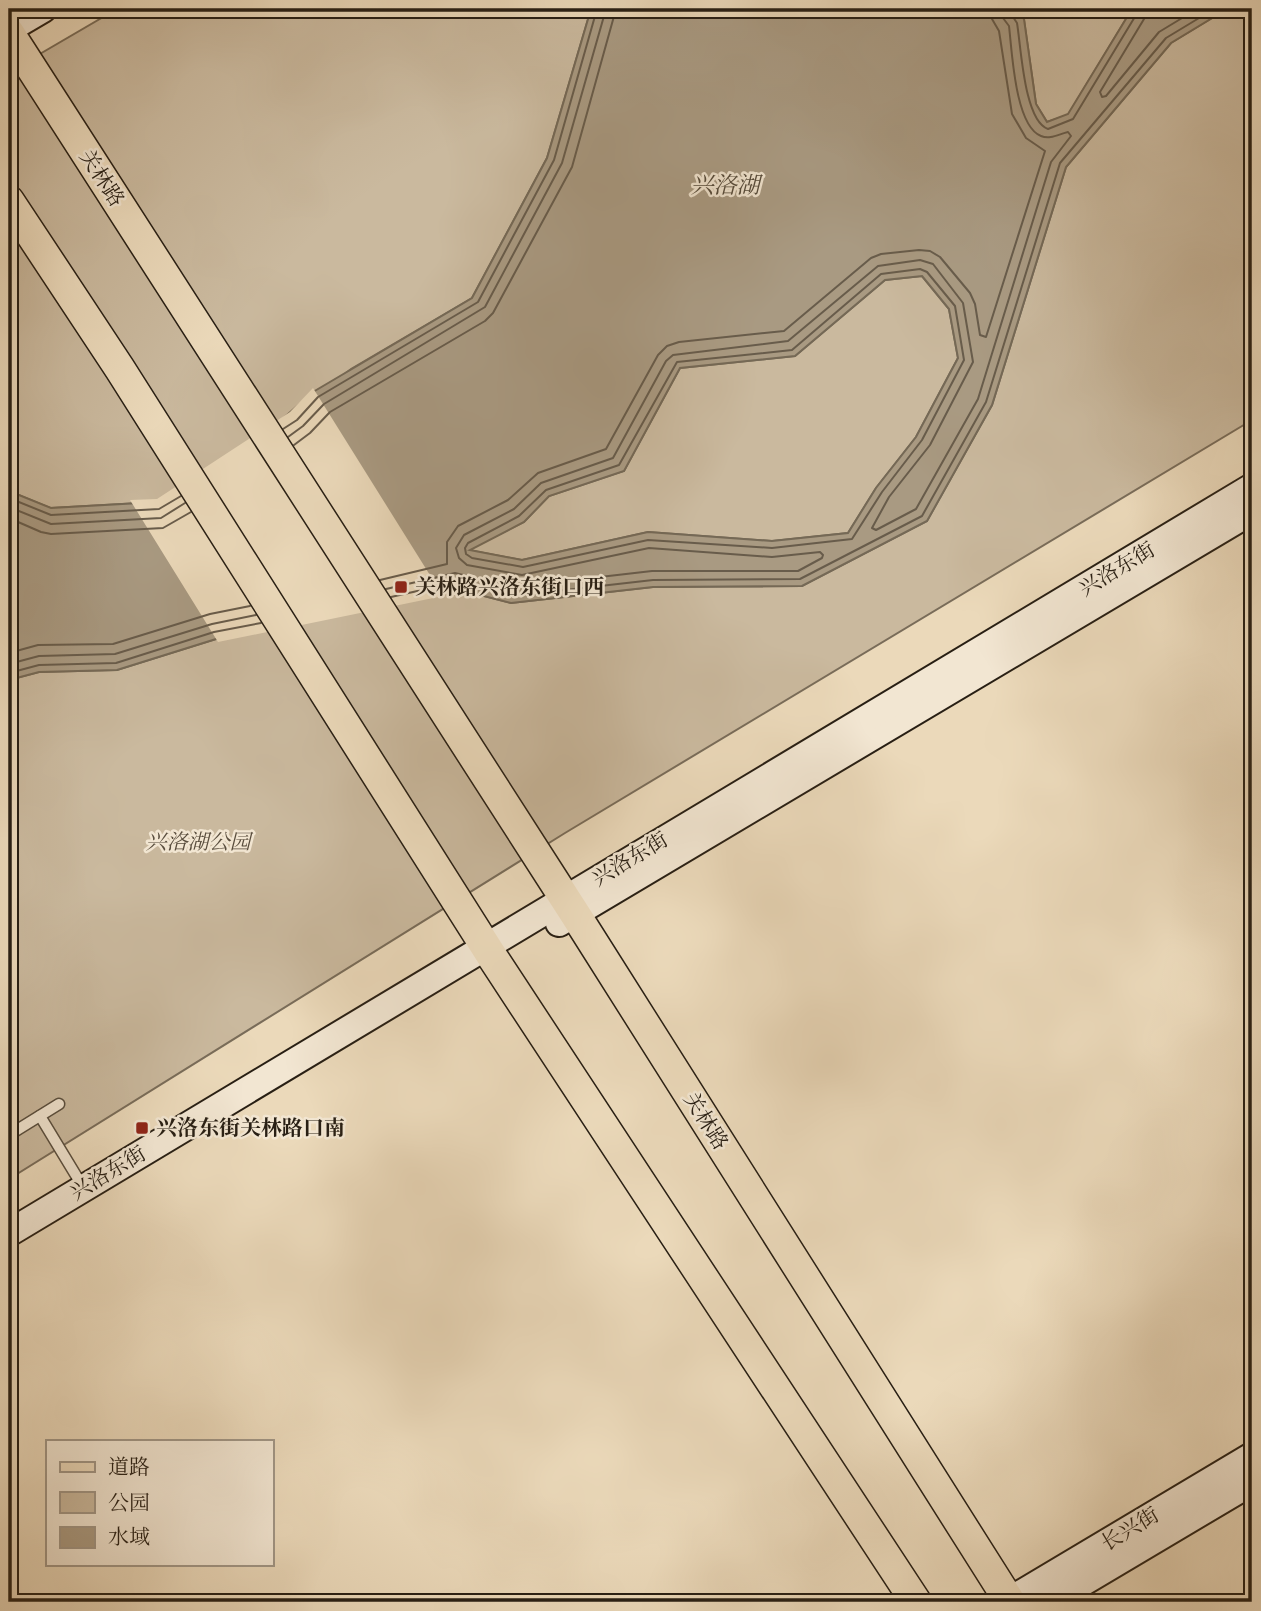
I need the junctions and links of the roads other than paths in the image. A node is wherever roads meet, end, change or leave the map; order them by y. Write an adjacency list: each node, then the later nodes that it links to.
1 (43, 9): 2 (street)
2 (9, 31): 6 (main road, 关林路)
3 (9, 201): 7 (main road)
4 (1252, 488): 6 (street, 兴洛东街)
5 (1252, 510): 6 (street, 兴洛东街)
6 (570, 907): 7 (street, 兴洛东街); 17 (main road, 关林路)
7 (489, 952): 11 (street, 兴洛东街); 13 (street, 兴洛东街); 16 (main road)
8 (59, 1104): 9 (lane)
9 (40, 1116): 10 (lane); 11 (lane)
10 (9, 1135)
11 (83, 1188): 12 (street, 兴洛东街)
12 (9, 1233)
13 (9, 1250)
14 (1252, 1456): 17 (street, 长兴街)
15 (1252, 1482): 18 (street, 长兴街)
16 (916, 1602)
17 (1009, 1602)
18 (1050, 1602)

